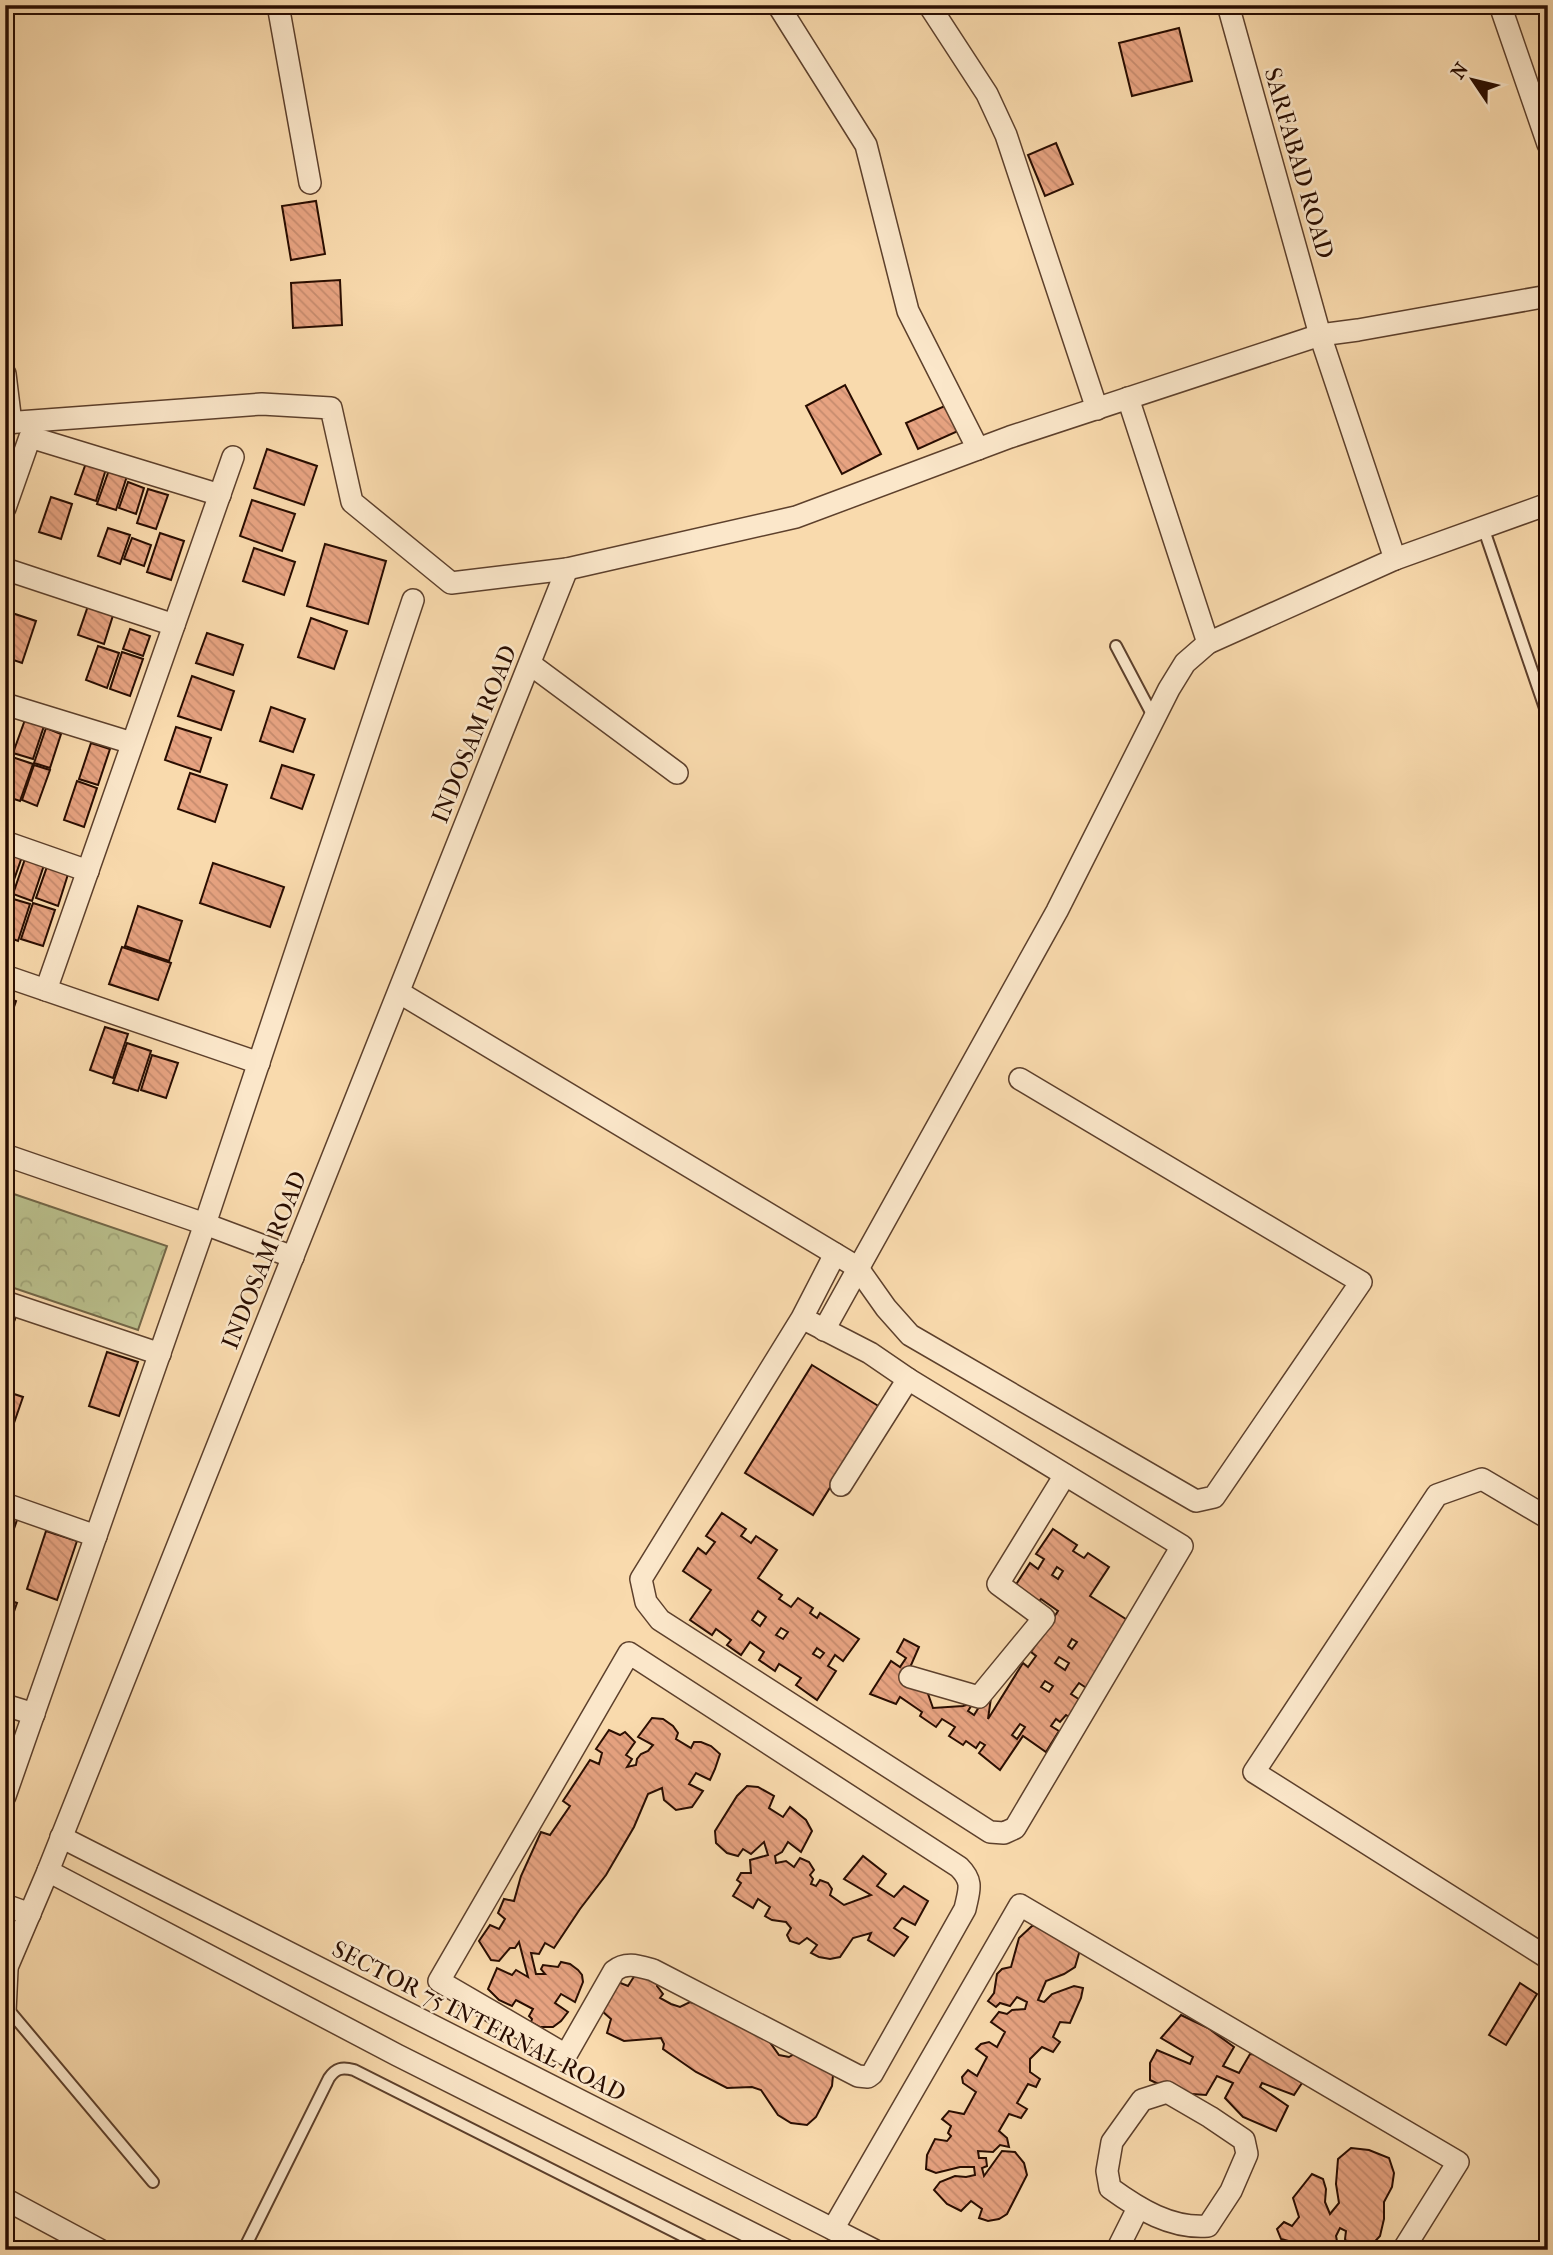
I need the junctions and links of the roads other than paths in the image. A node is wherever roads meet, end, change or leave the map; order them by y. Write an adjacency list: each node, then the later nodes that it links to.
1 (278, 5): 7 (street)
2 (778, 5): 14 (street)
3 (929, 5): 12 (street)
4 (1228, 5): 9 (street, SARFABAD ROAD)
5 (1500, 5): 6 (street)
6 (1548, 144)
7 (310, 183)
8 (1548, 296): 9 (street)
9 (1320, 335): 11 (street); 20 (street, SARFABAD ROAD)
10 (5, 374): 13 (street)
11 (1128, 398): 12 (street); 25 (street)
12 (1097, 409): 14 (street)
13 (8, 423): 22 (street)
14 (978, 449): 22 (street)
15 (233, 457): 16 (street)
16 (220, 495): 18 (street); 24 (street)
17 (1548, 503): 19 (street)
18 (5, 508)
19 (1483, 527): 20 (street); 29 (lane)
20 (1395, 559): 25 (street)
21 (5, 569): 24 (street)
22 (567, 569): 27 (street, INDOSAM ROAD)
23 (412, 600): 38 (street)
24 (174, 625): 31 (street)
25 (1208, 643): 30 (street)
26 (1116, 646): 30 (lane)
27 (530, 664): 32 (street); 37 (street, INDOSAM ROAD)
28 (5, 704): 31 (street)
29 (1548, 717)
30 (1154, 718): 44 (street)
31 (132, 743): 34 (street)
32 (677, 773)
33 (5, 842): 34 (street)
34 (88, 871): 36 (street)
35 (5, 976): 36 (street)
36 (46, 990): 38 (street)
37 (400, 993): 42 (street); 43 (street, INDOSAM ROAD)
38 (259, 1063): 41 (street)
39 (1020, 1079): 44 (street)
40 (5, 1155): 41 (street)
41 (205, 1223): 43 (street); 48 (street)
42 (835, 1254): 44 (street); 46 (street)
43 (293, 1257): 59 (street, INDOSAM ROAD)
44 (858, 1267): 47 (street)
45 (5, 1302): 48 (street)
46 (802, 1318): 47 (street); 50 (street)
47 (824, 1330): 49 (street)
48 (160, 1354): 54 (street)
49 (908, 1379): 50 (street); 51 (street)
50 (1065, 1475): 55 (street)
51 (841, 1485)
52 (5, 1504): 54 (street)
53 (1548, 1518): 63 (street)
54 (96, 1536): 57 (street)
55 (911, 1677)
56 (5, 1704): 57 (street)
57 (34, 1714): 58 (street)
58 (5, 1796)
59 (61, 1837): 60 (street, INDOSAM ROAD); 67 (street, SECTOR 75 INTERNAL ROAD)
60 (48, 1871): 62 (street, INDOSAM ROAD); 75 (street)
61 (5, 1905): 62 (street)
62 (30, 1914): 64 (street, INDOSAM ROAD)
63 (1548, 1958)
64 (6, 1971): 65 (street, INDOSAM ROAD)
65 (6, 2010): 68 (lane)
66 (566, 2055): 66 (street); 67 (street)
67 (550, 2087): 71 (street, SECTOR 75 INTERNAL ROAD)
68 (153, 2182)
69 (5, 2199): 72 (street)
70 (1138, 2208): 70 (street); 77 (street)
71 (834, 2229): 76 (street, SECTOR 75 INTERNAL ROAD); 78 (street)
72 (100, 2250)
73 (247, 2250): 74 (lane)
74 (711, 2250)
75 (785, 2250)
76 (874, 2250)
77 (1116, 2250)
78 (1403, 2250)

